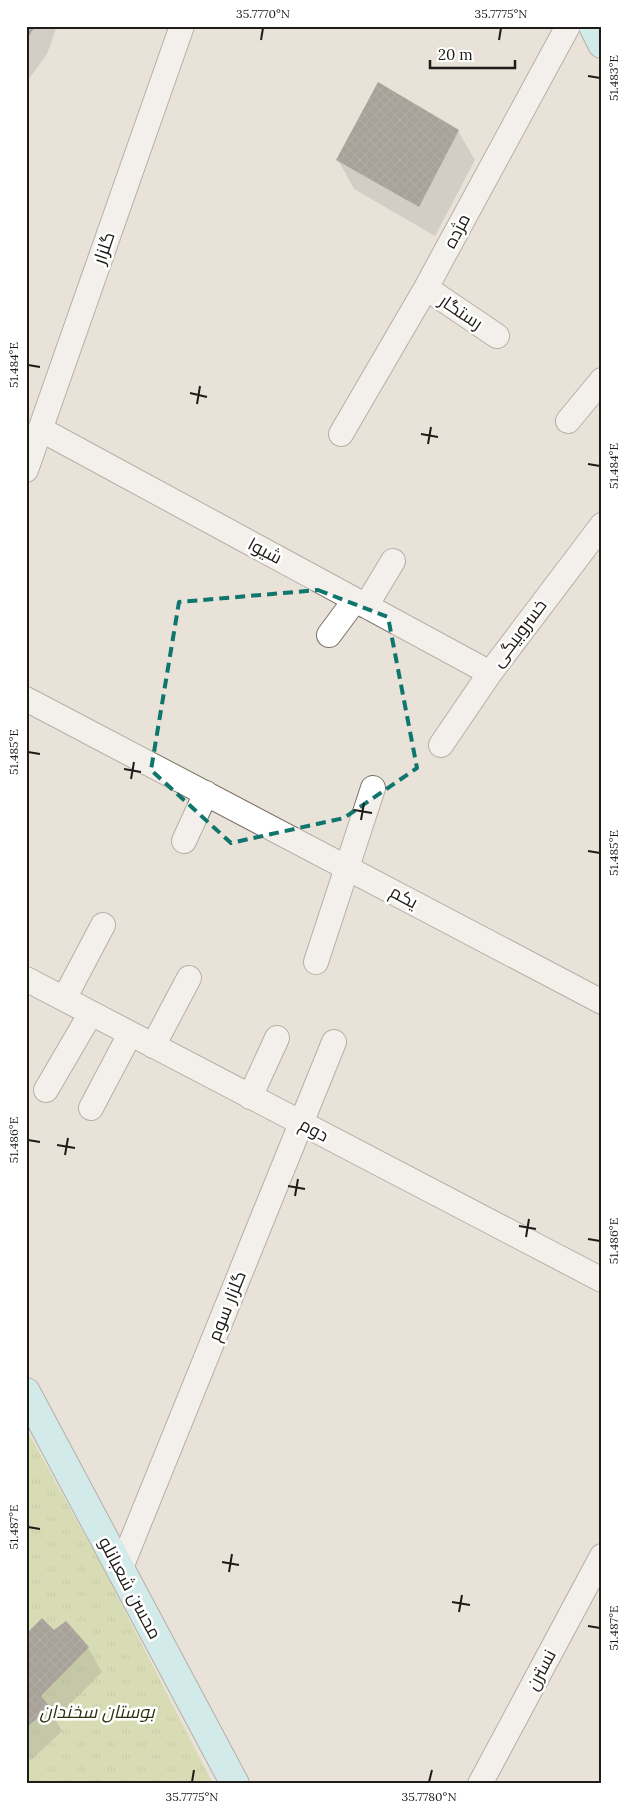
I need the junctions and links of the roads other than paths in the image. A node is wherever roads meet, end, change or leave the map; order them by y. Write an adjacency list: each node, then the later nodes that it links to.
1 (182, 26): 9 (street, گلزار)
2 (568, 26): 5 (street, مژده)
3 (594, 26): 4 (main road)
4 (602, 44)
5 (426, 288): 6 (street, رستگار); 10 (street, مژده)
6 (497, 336)
7 (597, 396): 8 (street)
8 (568, 421)
9 (40, 430): 11 (street, گلزار); 14 (street, شیوا)
10 (341, 434)
11 (26, 470)
12 (602, 525): 16 (street, خسروبیگی)
13 (393, 562): 14 (street)
14 (360, 603): 15 (street); 16 (street, شیوا)
15 (329, 635)
16 (490, 673): 18 (street, خسروبیگی)
17 (26, 699): 20 (street, یکم)
18 (441, 745)
19 (373, 788): 22 (street)
20 (206, 793): 21 (street); 22 (street, یکم)
21 (184, 841)
22 (347, 867): 24 (street); 28 (street, یکم)
23 (103, 925): 27 (street)
24 (316, 962)
25 (189, 978): 33 (street)
26 (26, 980): 27 (street, دوم)
27 (64, 999): 29 (street, دوم)
28 (602, 1002)
29 (91, 1013): 30 (street, دوم); 34 (street)
30 (130, 1034): 33 (street, دوم); 36 (street)
31 (277, 1038): 35 (street)
32 (334, 1042): 37 (street, گلزار سوم)
33 (153, 1046): 35 (street, دوم)
34 (46, 1090)
35 (250, 1096): 37 (street, دوم)
36 (91, 1108)
37 (302, 1123): 38 (street, دوم); 41 (street, گلزار سوم)
38 (602, 1280)
39 (26, 1392): 41 (main road, محسن شعبانلو)
40 (602, 1556): 43 (street, نسترن)
41 (120, 1570): 42 (main road, محسن شعبانلو)
42 (235, 1784)
43 (480, 1784)

